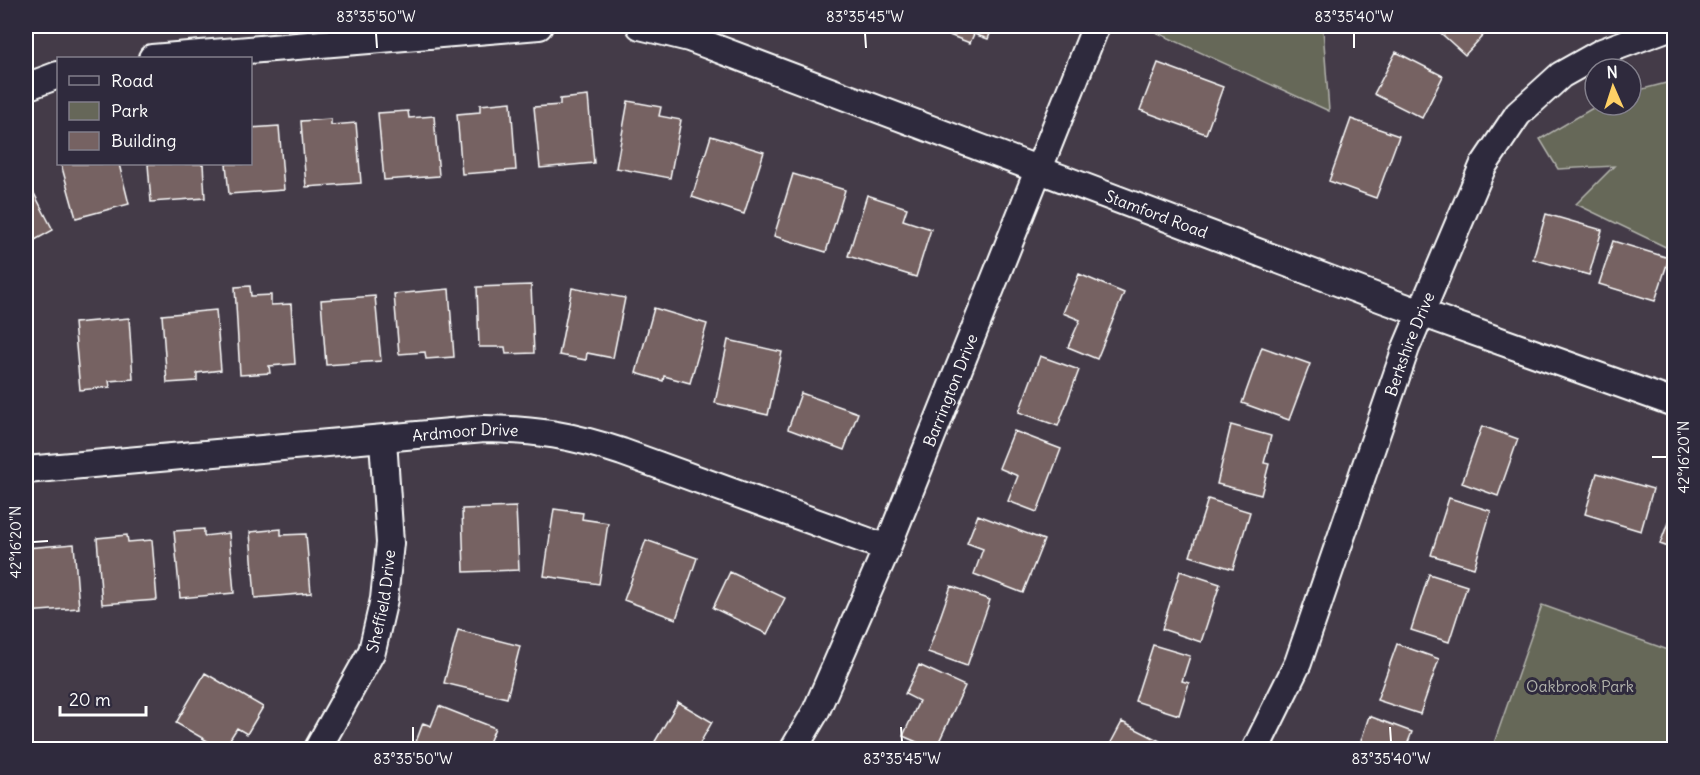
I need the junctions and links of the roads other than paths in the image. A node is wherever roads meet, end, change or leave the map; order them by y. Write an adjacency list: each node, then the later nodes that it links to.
1 (539, 26): 5 (street)
2 (640, 26): 8 (street, Stamford Road)
3 (1096, 26): 8 (street, Barrington Drive)
4 (1672, 26): 9 (street, Berkshire Drive)
5 (164, 57)
6 (57, 75): 7 (street)
7 (26, 87)
8 (1037, 168): 9 (street, Stamford Road); 13 (street, Barrington Drive)
9 (1422, 313): 10 (street, Stamford Road); 16 (street, Berkshire Drive)
10 (1674, 403)
11 (383, 440): 12 (street, Ardmoor Drive); 13 (street, Ardmoor Drive); 14 (street, Sheffield Drive)
12 (26, 470)
13 (887, 548): 15 (street, Barrington Drive)
14 (316, 750)
15 (794, 750)
16 (1254, 750)

